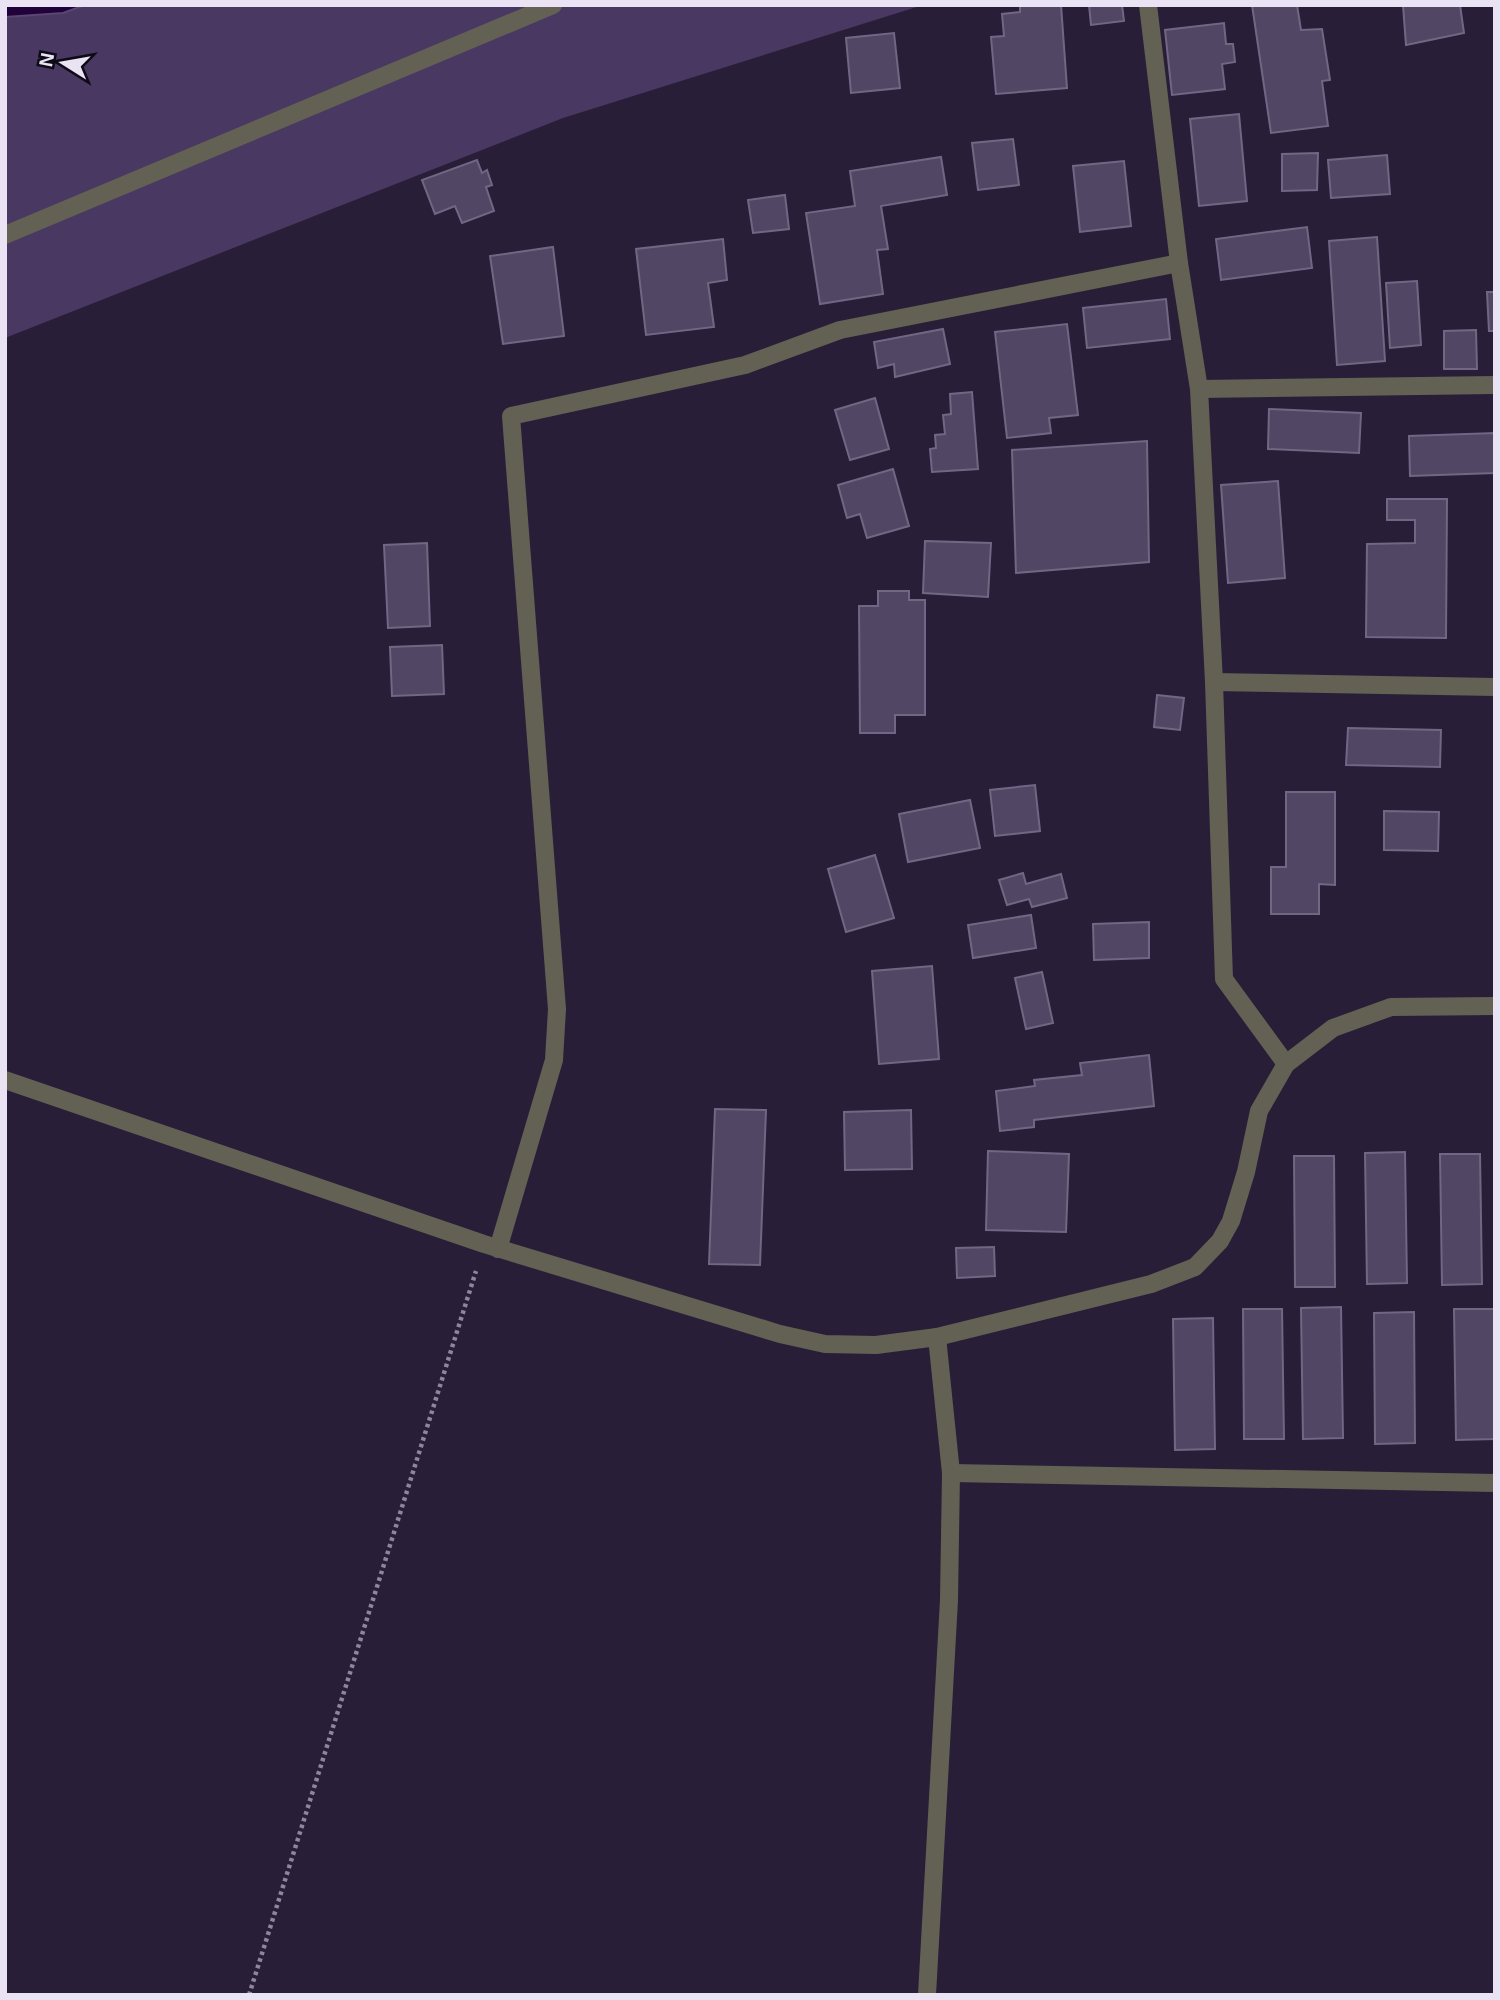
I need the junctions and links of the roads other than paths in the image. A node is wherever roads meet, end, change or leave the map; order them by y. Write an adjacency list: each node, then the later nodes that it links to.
1 (554, 5): 3 (street)
2 (1148, 5): 4 (street)
3 (5, 235)
4 (1179, 263): 6 (street); 12 (street)
5 (1495, 385): 6 (street)
6 (1199, 389): 7 (street)
7 (1214, 682): 8 (street); 10 (street)
8 (1495, 687)
9 (1495, 1006): 10 (street)
10 (1286, 1064): 13 (street)
11 (5, 1080): 12 (street)
12 (491, 1247): 13 (street)
13 (937, 1338): 14 (street)
14 (951, 1473): 15 (street); 16 (street)
15 (1495, 1483)
16 (927, 1995)

